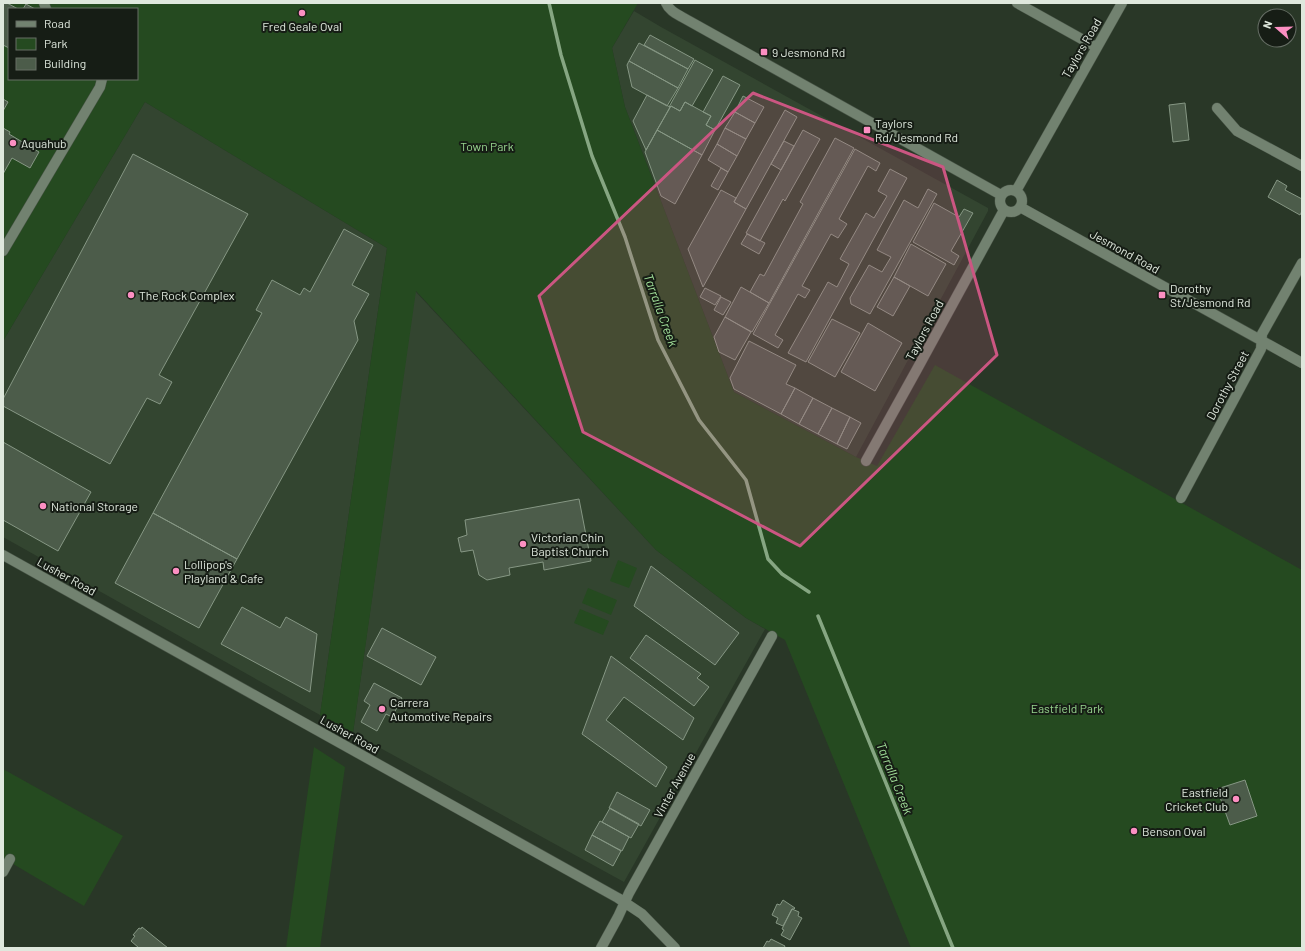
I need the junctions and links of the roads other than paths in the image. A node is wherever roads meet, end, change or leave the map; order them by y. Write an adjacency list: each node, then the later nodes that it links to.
1 (666, 3): 9 (street)
2 (1017, 3): 4 (street)
3 (1122, 3): 4 (street, Taylors Road)
4 (1096, 47): 8 (street, Taylors Road)
5 (102, 80): 12 (street)
6 (1217, 108): 7 (street)
7 (1302, 166)
8 (1016, 191): 9 (street); 10 (street)
9 (1001, 195): 11 (street)
10 (1020, 207): 11 (street); 14 (street, Jesmond Road)
11 (1004, 210): 16 (street, Taylors Road)
12 (3, 251)
13 (1302, 263): 14 (street, Dorothy Street)
14 (1262, 341): 15 (street, Jesmond Road); 17 (street, Dorothy Street)
15 (1302, 363)
16 (866, 461)
17 (1181, 498)
18 (3, 555): 22 (street, Lusher Road)
19 (772, 636): 22 (street, Vinter Avenue)
20 (10, 859): 21 (street)
21 (3, 872)
22 (624, 903): 23 (street, Vinter Avenue); 24 (street, Lusher Road)
23 (601, 948)
24 (675, 948)

